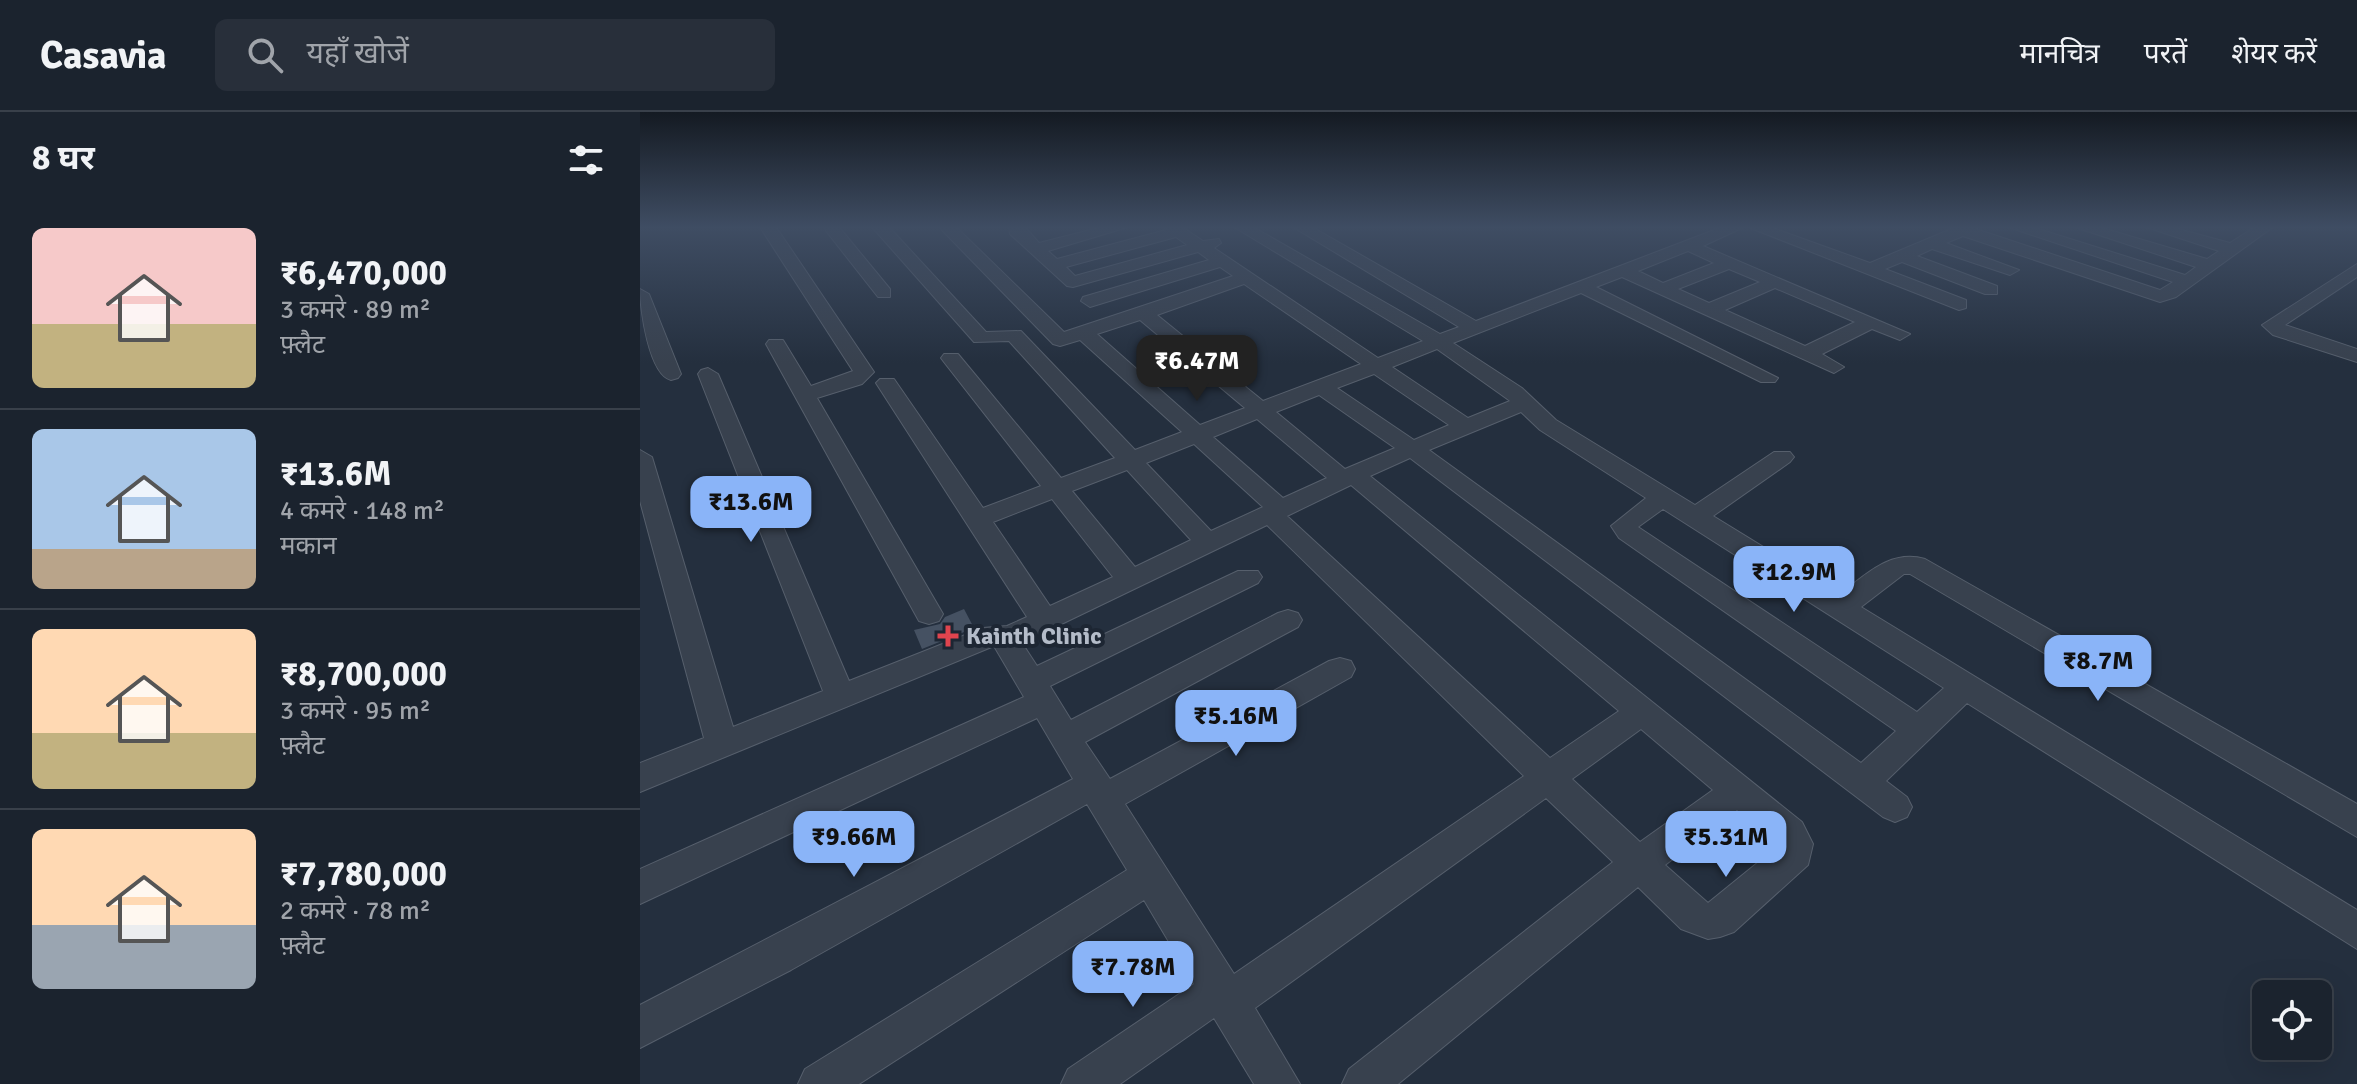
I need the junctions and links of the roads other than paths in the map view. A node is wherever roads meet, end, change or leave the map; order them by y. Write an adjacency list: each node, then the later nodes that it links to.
1 (798, 272): 51 (street)
2 (867, 272): 28 (street)
3 (921, 272): 40 (street)
4 (992, 272): 37 (street)
5 (1063, 272): 27 (street)
6 (1132, 272): 27 (street)
7 (1170, 272): 27 (street)
8 (1240, 272): 21 (street)
9 (1326, 272): 38 (street)
10 (1379, 272): 34 (street)
11 (1615, 272): 24 (street)
12 (1626, 272): 25 (street)
13 (1705, 272): 25 (street)
14 (1752, 272): 23 (street)
15 (1879, 272): 29 (street)
16 (1945, 272): 26 (street)
17 (2093, 272): 22 (street)
18 (2160, 272): 22 (street)
19 (2199, 272): 22 (street)
20 (2352, 272): 42 (street)
21 (1247, 277): 32 (street); 44 (street)
22 (2187, 281)
23 (1775, 282): 31 (street); 33 (street)
24 (1580, 286): 34 (street); 48 (street)
25 (1663, 289): 31 (street)
26 (1991, 290)
27 (1082, 291)
28 (884, 293)
29 (1959, 304)
30 (642, 306): 46 (street)
31 (1709, 310): 41 (street)
32 (1143, 313): 35 (street); 53 (street)
33 (1871, 322): 36 (street); 41 (street)
34 (1471, 326): 38 (street)
35 (1083, 332): 37 (street); 55 (street)
36 (1900, 334)
37 (1060, 340): 40 (street)
38 (1436, 340): 44 (street); 52 (street)
39 (776, 344): 51 (street)
40 (1028, 351): 59 (street)
41 (1806, 354): 45 (street)
42 (2357, 356)
43 (951, 358): 61 (street)
44 (1375, 364): 50 (street); 54 (street)
45 (1834, 367)
46 (671, 374)
47 (708, 374): 77 (street)
48 (1768, 378)
49 (887, 383): 65 (street)
50 (1319, 386): 53 (street); 56 (street)
51 (804, 395): 70 (street)
52 (1523, 403): 54 (street); 62 (street)
53 (1261, 409): 55 (street); 60 (street)
54 (1467, 427): 56 (street)
55 (1198, 435): 59 (street); 63 (street)
56 (1411, 450): 60 (street); 84 (street)
57 (640, 457): 81 (street)
58 (1782, 457): 64 (street)
59 (1131, 461): 61 (street); 66 (street)
60 (1348, 477): 63 (street); 78 (street)
61 (1057, 489): 65 (street); 68 (street)
62 (1663, 497): 64 (street); 79 (street)
63 (1274, 511): 66 (street); 83 (street)
64 (1694, 517): 69 (street)
65 (978, 519): 71 (street)
66 (1207, 542): 68 (street)
67 (1248, 577): 76 (street)
68 (1130, 579): 71 (street)
69 (1840, 608): 75 (street); 88 (street)
70 (929, 614)
71 (1044, 620): 73 (street)
72 (1288, 620): 80 (street)
73 (1007, 638): 76 (street); 77 (street)
74 (1340, 669): 85 (street)
75 (1965, 687): 79 (street); 92 (street)
76 (1039, 691): 80 (street); 91 (street)
77 (840, 696): 81 (street)
78 (1642, 712): 83 (street); 86 (street)
79 (1918, 730): 84 (street)
80 (1067, 737): 85 (street)
81 (722, 744): 82 (street)
82 (640, 778)
83 (1550, 778): 89 (street); 93 (street)
84 (1862, 782): 87 (street)
85 (1099, 791): 90 (street); 94 (street)
86 (1737, 791): 89 (street); 89 (street)
87 (1895, 807)
88 (2357, 822)
89 (1637, 865): 98 (street)
90 (1151, 875): 93 (street); 95 (street)
91 (640, 887)
92 (2357, 931)
93 (1225, 996): 96 (street); 97 (street)
94 (640, 1027)
95 (820, 1084)
96 (1083, 1084)
97 (1278, 1084)
98 (1364, 1084)

